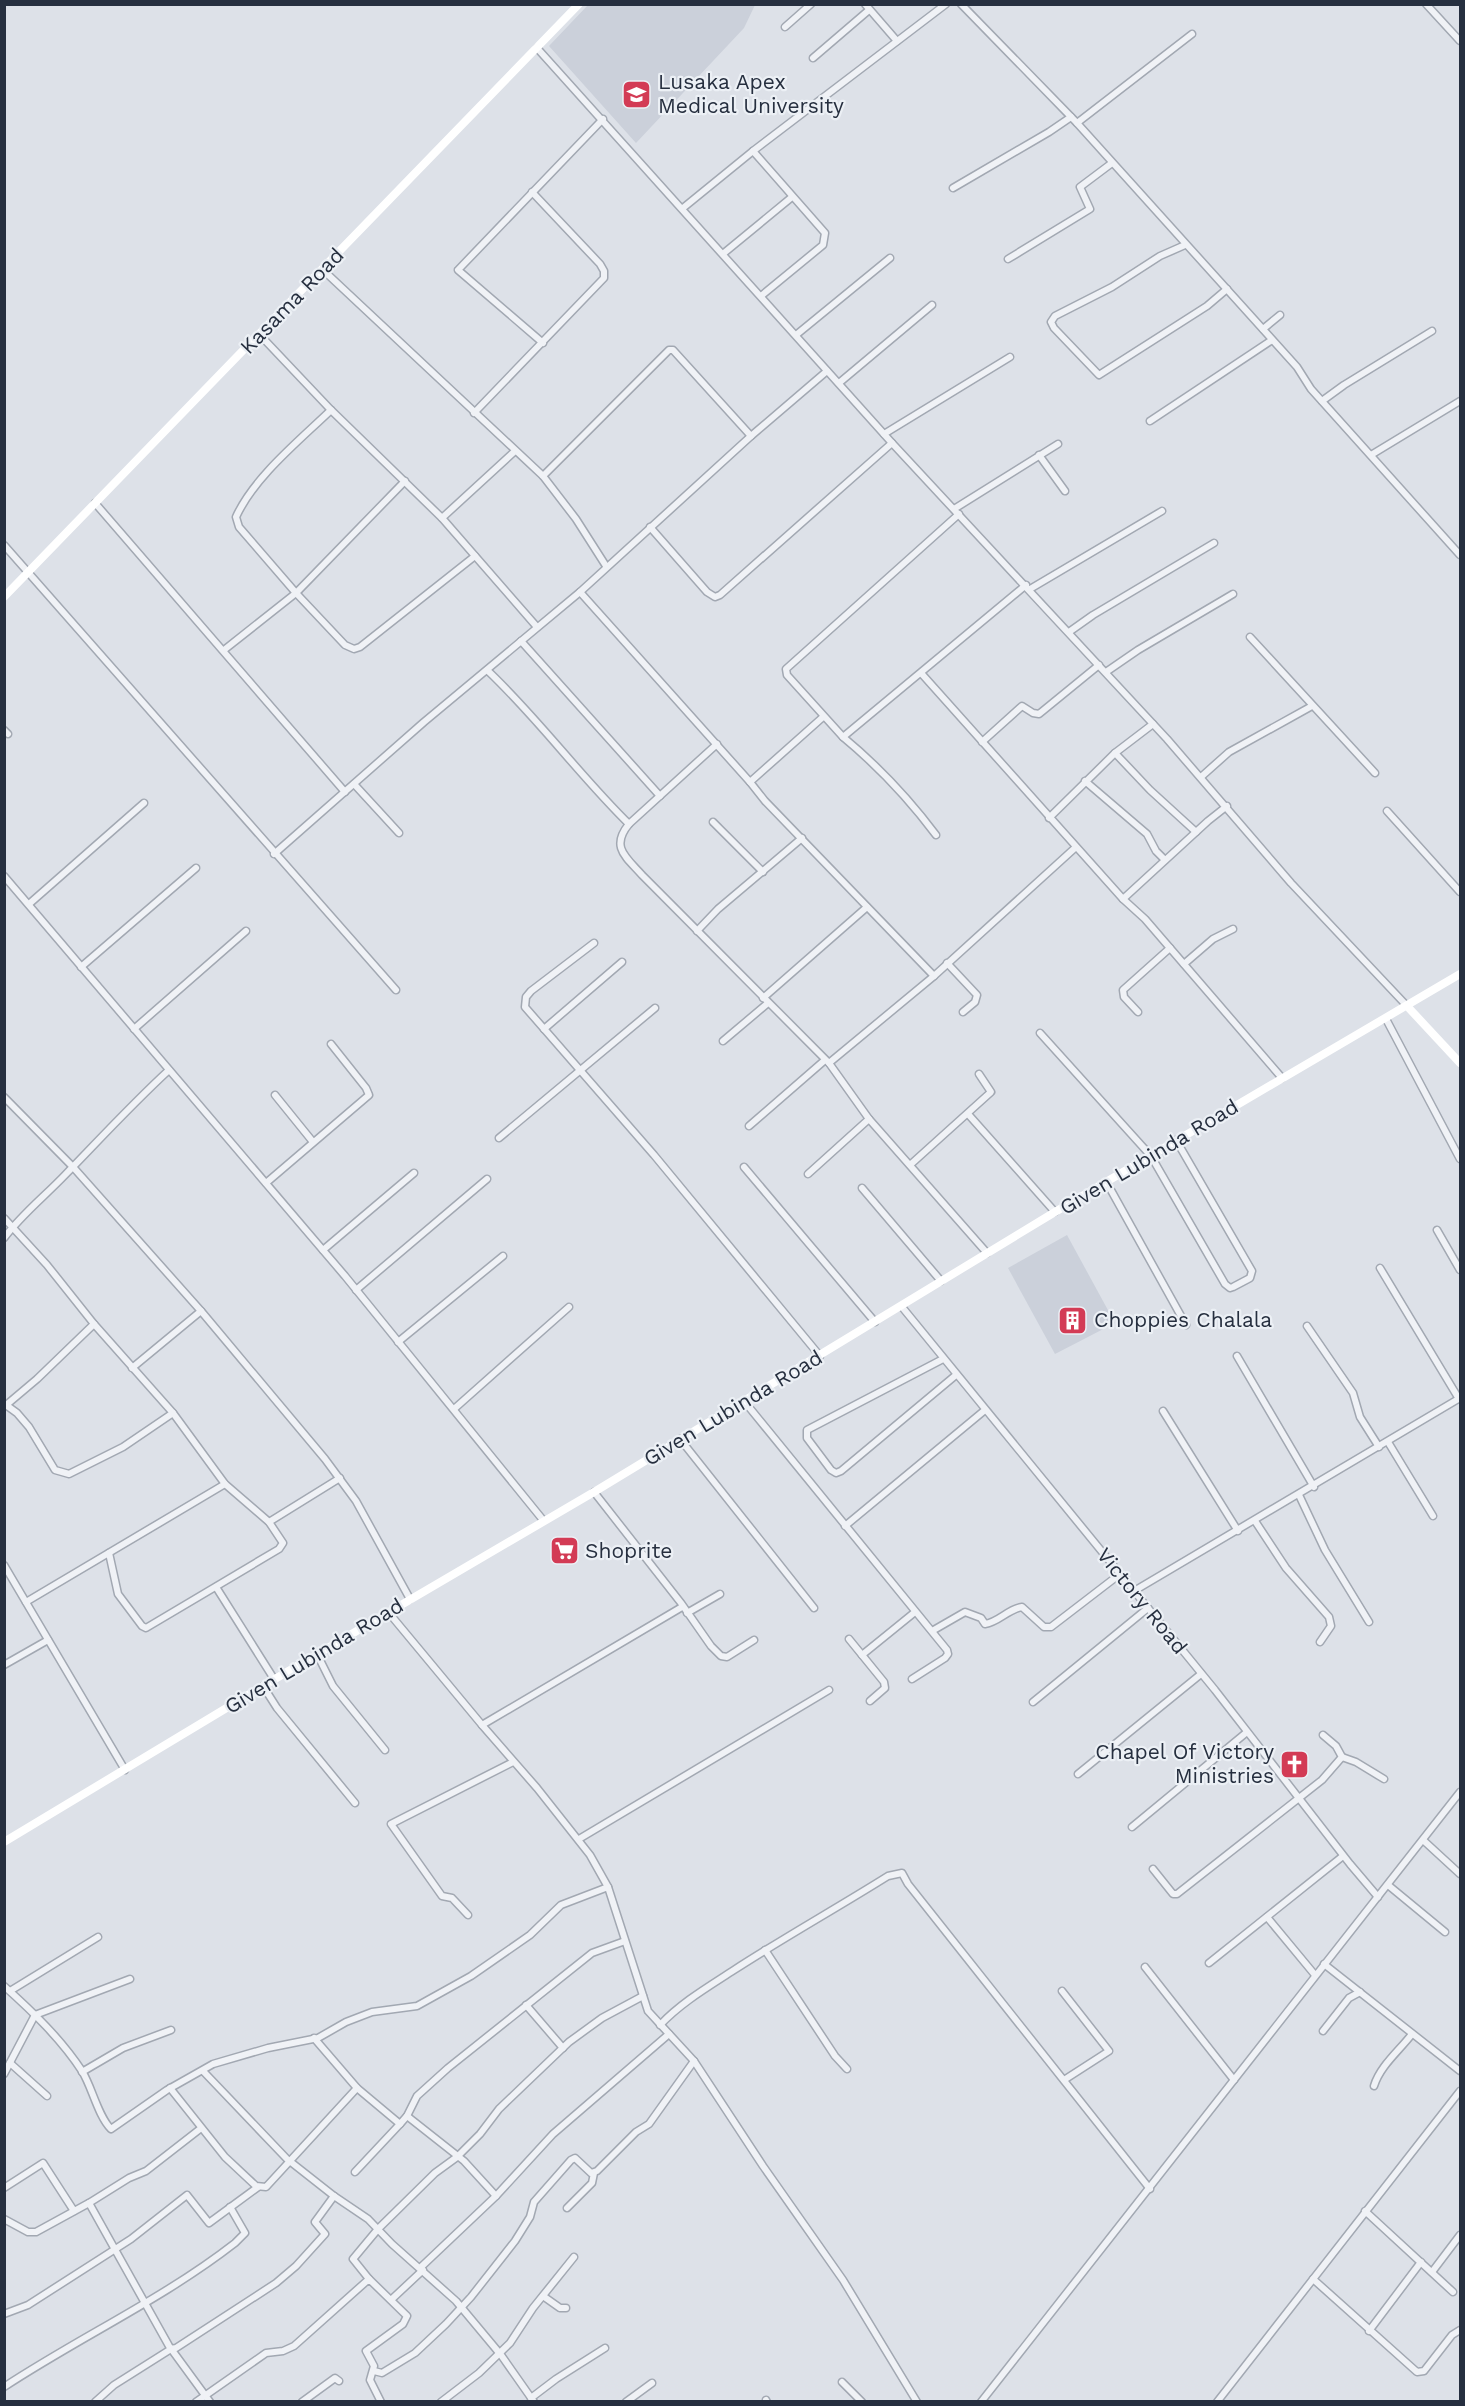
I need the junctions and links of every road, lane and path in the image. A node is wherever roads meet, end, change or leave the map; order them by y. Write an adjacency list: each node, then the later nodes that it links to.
1 (579, 4): 11 (street, Kasama Road)
2 (811, 4): 7 (street)
3 (946, 4): 9 (street)
4 (962, 4): 13 (street)
5 (1426, 4): 10 (street)
6 (867, 7): 9 (street); 12 (street)
7 (785, 27)
8 (1192, 34): 15 (street)
9 (897, 41): 16 (street)
10 (1461, 41)
11 (537, 48): 14 (street); 26 (street, Kasama Road)
12 (813, 58)
13 (1071, 117): 15 (street); 18 (street)
14 (603, 119): 19 (street); 21 (street)
15 (1077, 123): 17 (street)
16 (753, 151): 20 (street); 21 (street)
17 (1112, 163): 22 (street); 25 (street)
18 (953, 188)
19 (532, 192): 36 (street); 36 (street)
20 (792, 197): 23 (street); 28 (street)
21 (683, 208): 23 (street)
22 (1185, 245): 27 (street); 27 (street)
23 (723, 253): 28 (street)
24 (890, 258): 34 (street)
25 (1008, 259)
26 (323, 270): 33 (street, Kasama Road); 43 (street)
27 (1227, 289): 31 (street)
28 (761, 296): 34 (street)
29 (932, 305): 39 (street)
30 (1280, 315): 31 (street)
31 (1263, 329): 35 (street)
32 (1432, 331): 40 (street)
33 (260, 334): 42 (street); 55 (street, Kasama Road)
34 (796, 335): 38 (street)
35 (1272, 340): 40 (street); 44 (street)
36 (543, 343): 43 (street)
37 (1010, 357): 45 (street)
38 (827, 371): 39 (street); 46 (street)
39 (839, 383): 45 (street)
40 (1322, 401): 51 (street)
41 (1461, 401): 51 (street)
42 (331, 410): 53 (street); 71 (street)
43 (474, 412): 49 (street)
44 (1150, 421)
45 (884, 434): 47 (street)
46 (751, 436): 52 (street); 60 (street)
47 (892, 443): 56 (street); 60 (street)
48 (1058, 444): 50 (street)
49 (515, 451): 52 (street); 59 (street)
50 (1039, 455): 54 (street); 56 (street)
51 (1371, 455): 64 (street)
52 (543, 476): 67 (street)
53 (405, 481): 59 (street); 71 (street)
54 (1065, 491)
55 (95, 503): 68 (street, Kasama Road); 78 (street)
56 (954, 508): 58 (street)
57 (1162, 511): 69 (street)
58 (959, 514): 69 (street); 84 (street)
59 (442, 518): 66 (street)
60 (650, 527): 67 (street)
61 (1214, 543): 75 (street)
62 (1461, 543): 64 (street)
63 (4, 545): 68 (street)
64 (1454, 547): 65 (street)
65 (1461, 555)
66 (475, 556): 71 (street); 74 (street)
67 (606, 566): 70 (street)
68 (27, 573): 73 (street, Kasama Road); 108 (street)
69 (1028, 587): 75 (street); 82 (street)
70 (580, 592): 74 (street); 88 (street)
71 (296, 593): 78 (street)
72 (1233, 594): 81 (street)
73 (4, 597)
74 (537, 627): 77 (street)
75 (1069, 632): 79 (street)
76 (1251, 637): 83 (street)
77 (520, 641): 80 (street); 96 (street)
78 (224, 650): 95 (street)
79 (1099, 665): 81 (street); 87 (street)
80 (487, 670): 94 (street); 102 (street)
81 (1106, 672): 85 (street)
82 (921, 673): 86 (street); 87 (street)
83 (1312, 705): 90 (street); 91 (street)
84 (823, 717): 86 (street); 93 (street)
85 (1153, 724): 89 (street); 91 (street)
86 (843, 737): 105 (street)
87 (982, 742): 100 (street)
88 (717, 744): 93 (street); 96 (street)
89 (1115, 753): 92 (street); 103 (street)
90 (1375, 773)
91 (1201, 777): 98 (street)
92 (1085, 781): 100 (street); 109 (street)
93 (750, 782): 106 (street)
94 (354, 784): 95 (street); 104 (street)
95 (345, 792): 108 (street)
96 (660, 796): 102 (street)
97 (144, 803): 115 (street)
98 (1227, 806): 103 (street); 130 (street)
99 (1387, 811): 113 (street)
100 (1049, 818): 107 (street)
101 (713, 822): 111 (street)
102 (629, 824): 119 (street)
103 (1196, 832): 109 (street)
104 (399, 833)
105 (936, 835)
106 (802, 838): 111 (street); 116 (street)
107 (1076, 847): 114 (street); 123 (street)
108 (274, 854): 128 (street)
109 (1166, 860): 114 (street)
110 (196, 868): 125 (street)
111 (763, 872): 119 (street)
112 (4, 876): 115 (street)
113 (1461, 892)
114 (1123, 899): 121 (street)
115 (29, 904): 125 (street)
116 (867, 907): 127 (street); 129 (street)
117 (1233, 929): 124 (street)
118 (246, 931): 135 (street)
119 (697, 931): 129 (street)
120 (594, 944): 136 (street)
121 (1170, 948): 124 (street); 133 (street)
122 (622, 962): 136 (street)
123 (947, 963): 127 (street); 132 (street)
124 (1184, 964): 145 (street)
125 (81, 966): 135 (street)
126 (1461, 974): 130 (street, Given Lubinda Road)
127 (934, 976): 140 (street)
128 (396, 990)
129 (765, 1001): 138 (street); 140 (street)
130 (1407, 1006): 134 (street, Given Lubinda Road); 141 (street)
131 (656, 1008): 143 (street)
132 (963, 1012)
133 (1138, 1012)
134 (1386, 1019): 145 (street, Given Lubinda Road); 155 (street)
135 (134, 1029): 142 (street)
136 (544, 1029): 143 (street)
137 (1040, 1033): 154 (street)
138 (723, 1041)
139 (331, 1044): 153 (street)
140 (827, 1061): 149 (street); 150 (street)
141 (1461, 1063)
142 (170, 1070): 157 (street); 162 (street)
143 (580, 1070): 151 (street); 185 (street)
144 (979, 1074): 148 (street)
145 (1282, 1078): 152 (street, Given Lubinda Road)
146 (275, 1095): 153 (street)
147 (4, 1097): 157 (street)
148 (968, 1114): 156 (street); 165 (street)
149 (869, 1119): 156 (street); 160 (street)
150 (749, 1126)
151 (499, 1138)
152 (1176, 1140): 154 (street, Given Lubinda Road); 154 (street)
153 (314, 1142): 162 (street)
154 (1151, 1156): 163 (street, Given Lubinda Road)
155 (1461, 1158)
156 (910, 1165): 171 (street)
157 (73, 1167): 167 (street); 179 (street)
158 (744, 1167): 180 (street)
159 (414, 1173): 170 (street)
160 (808, 1174)
161 (488, 1179): 176 (street)
162 (266, 1183): 170 (street)
163 (1107, 1183): 165 (street, Given Lubinda Road); 182 (street)
164 (862, 1188): 175 (street)
165 (1055, 1212): 171 (street, Given Lubinda Road)
166 (4, 1218): 167 (street)
167 (13, 1226): 169 (street); 181 (street)
168 (1437, 1230): 174 (street)
169 (4, 1238)
170 (322, 1250): 176 (street)
171 (987, 1253): 175 (street, Given Lubinda Road)
172 (503, 1256): 184 (street)
173 (1380, 1268): 190 (street)
174 (1461, 1270)
175 (941, 1281): 178 (street, Given Lubinda Road)
176 (356, 1290): 184 (street)
177 (569, 1307): 193 (street)
178 (902, 1307): 180 (street, Given Lubinda Road); 187 (street, Victory Road)
179 (201, 1311): 188 (street); 200 (street)
180 (875, 1323): 185 (street, Given Lubinda Road)
181 (94, 1324): 188 (street); 192 (street)
182 (1186, 1325)
183 (1307, 1326): 199 (street)
184 (398, 1342): 193 (street)
185 (820, 1356): 191 (street, Given Lubinda Road)
186 (1237, 1356): 202 (street)
187 (942, 1359): 189 (street, Victory Road); 189 (street)
188 (132, 1368): 196 (street)
189 (956, 1375): 194 (street, Victory Road)
190 (1460, 1399): 198 (street)
191 (744, 1401): 197 (street, Given Lubinda Road); 209 (street)
192 (5, 1406): 196 (street)
193 (454, 1409): 206 (street)
194 (985, 1410): 209 (street); 213 (street, Victory Road)
195 (1163, 1411): 210 (street)
196 (172, 1413): 201 (street)
197 (680, 1439): 203 (street, Given Lubinda Road); 220 (street)
198 (1388, 1442): 199 (street); 205 (street)
199 (1379, 1447): 202 (street)
200 (340, 1478): 208 (street); 217 (street)
201 (225, 1484): 208 (street); 211 (street)
202 (1314, 1487): 204 (street)
203 (594, 1492): 206 (street, Given Lubinda Road); 219 (street)
204 (1299, 1495): 207 (street); 225 (street)
205 (1433, 1516)
206 (543, 1520): 217 (street, Given Lubinda Road)
207 (1255, 1521): 210 (street); 230 (street)
208 (269, 1522): 214 (street)
209 (845, 1526): 222 (street)
210 (1238, 1531): 215 (street)
211 (109, 1553): 214 (street); 218 (street)
212 (4, 1565): 218 (street)
213 (1120, 1574): 215 (street, Victory Road); 226 (street)
214 (216, 1587): 235 (street)
215 (1134, 1592): 221 (street, Victory Road)
216 (720, 1594): 224 (street)
217 (410, 1599): 223 (street, Given Lubinda Road)
218 (26, 1602): 228 (street)
219 (682, 1607): 224 (street); 241 (street)
220 (814, 1608)
221 (1148, 1608): 234 (street, Victory Road); 240 (street)
222 (915, 1612): 226 (street); 232 (street)
223 (389, 1613): 231 (street, Given Lubinda Road); 241 (street)
224 (687, 1613): 229 (street)
225 (1369, 1622)
226 (932, 1631): 236 (street)
227 (849, 1639): 232 (street)
228 (48, 1640): 233 (street); 247 (street)
229 (754, 1640)
230 (1320, 1642)
231 (317, 1654): 235 (street, Given Lubinda Road); 244 (street)
232 (862, 1655): 239 (street)
233 (4, 1665)
234 (1202, 1674): 242 (street, Victory Road); 248 (street)
235 (274, 1679): 237 (street, Given Lubinda Road)
236 (912, 1679)
237 (263, 1686): 247 (street, Given Lubinda Road); 252 (street)
238 (830, 1690): 254 (street)
239 (870, 1701)
240 (1034, 1702)
241 (482, 1725): 246 (street)
242 (1247, 1732): 251 (street, Victory Road); 253 (street)
243 (1323, 1735): 245 (street)
244 (385, 1750)
245 (1342, 1757): 249 (street); 251 (street)
246 (513, 1762): 254 (street); 263 (street)
247 (125, 1770): 256 (street, Given Lubinda Road)
248 (1078, 1774)
249 (1384, 1779)
250 (1461, 1792): 255 (street)
251 (1298, 1798): 257 (street, Victory Road); 258 (street)
252 (355, 1803)
253 (1132, 1827)
254 (579, 1839): 261 (street)
255 (1423, 1840): 259 (street); 260 (street)
256 (4, 1842)
257 (1344, 1856): 262 (street, Victory Road); 264 (street)
258 (1153, 1869)
259 (1461, 1874)
260 (1388, 1884): 262 (street); 265 (street)
261 (608, 1887): 267 (street); 285 (street)
262 (1378, 1897): 270 (street)
263 (468, 1915)
264 (1267, 1917): 269 (street); 272 (street)
265 (1445, 1932)
266 (98, 1937): 274 (street)
267 (625, 1941): 277 (street); 278 (street)
268 (765, 1950): 280 (street); 289 (street); 294 (street)
269 (1209, 1963)
270 (1324, 1964): 272 (street); 276 (street)
271 (1145, 1967): 295 (street)
272 (1315, 1975): 295 (street)
273 (130, 1979): 279 (street)
274 (7, 1988): 279 (street)
275 (1062, 1991): 294 (street)
276 (1360, 1992): 282 (street); 284 (street)
277 (643, 1996): 280 (street); 286 (street)
278 (526, 2005): 286 (street); 301 (street)
279 (35, 2015): 288 (street); 292 (street)
280 (660, 2025): 283 (street)
281 (171, 2030): 292 (street)
282 (1323, 2031)
283 (669, 2034): 287 (street); 312 (street)
284 (1412, 2034): 291 (street); 296 (street)
285 (314, 2038): 290 (street); 298 (street)
286 (563, 2048): 304 (street)
287 (694, 2061): 307 (street); 354 (street)
288 (10, 2063): 293 (street); 300 (street)
289 (846, 2069)
290 (203, 2071): 297 (street); 305 (street)
291 (1461, 2071)
292 (82, 2072): 297 (street)
293 (4, 2074)
294 (1064, 2080): 310 (street)
295 (1234, 2080): 310 (street)
296 (1374, 2086)
297 (170, 2088): 303 (street)
298 (357, 2088): 302 (street); 305 (street)
299 (1461, 2091): 317 (street)
300 (47, 2096)
301 (407, 2116): 302 (street); 304 (street)
302 (400, 2124): 306 (street)
303 (200, 2129): 308 (street); 313 (street)
304 (458, 2157): 312 (street); 319 (street)
305 (291, 2162): 308 (street); 311 (street)
306 (355, 2172)
307 (594, 2174): 315 (street); 332 (street)
308 (258, 2187): 314 (street)
309 (4, 2188): 316 (street)
310 (1150, 2189): 355 (street)
311 (334, 2196): 319 (street); 338 (street)
312 (496, 2196): 324 (street)
313 (89, 2203): 316 (street); 321 (street)
314 (230, 2208): 321 (street); 331 (street)
315 (567, 2208)
316 (74, 2211): 318 (street)
317 (1365, 2211): 323 (street); 356 (street)
318 (4, 2218)
319 (378, 2229): 324 (street); 326 (street)
320 (1461, 2235): 325 (street)
321 (115, 2250): 331 (street); 334 (street)
322 (574, 2257): 329 (street)
323 (1421, 2262): 325 (street); 336 (street)
324 (421, 2269): 330 (street); 332 (street)
325 (1432, 2272): 328 (street)
326 (369, 2279): 330 (street); 345 (street)
327 (1313, 2279): 336 (street)
328 (1454, 2292)
329 (543, 2296): 333 (street); 339 (street)
330 (392, 2299): 340 (street)
331 (144, 2303): 338 (street); 344 (street)
332 (462, 2308): 339 (street); 340 (street)
333 (566, 2308)
334 (4, 2314)
335 (1461, 2330): 336 (street)
336 (1369, 2331)
337 (605, 2348): 346 (street)
338 (171, 2349): 345 (street); 347 (street)
339 (500, 2353): 346 (street); 351 (street)
340 (374, 2372): 350 (street)
341 (339, 2381): 349 (street)
342 (842, 2382): 353 (street)
343 (652, 2383): 352 (street)
344 (4, 2387)
345 (208, 2399): 348 (street)
346 (533, 2400)
347 (95, 2402)
348 (196, 2402)
349 (302, 2402)
350 (381, 2402)
351 (441, 2402)
352 (626, 2402)
353 (862, 2402)
354 (916, 2402)
355 (981, 2402)
356 (1217, 2402)

